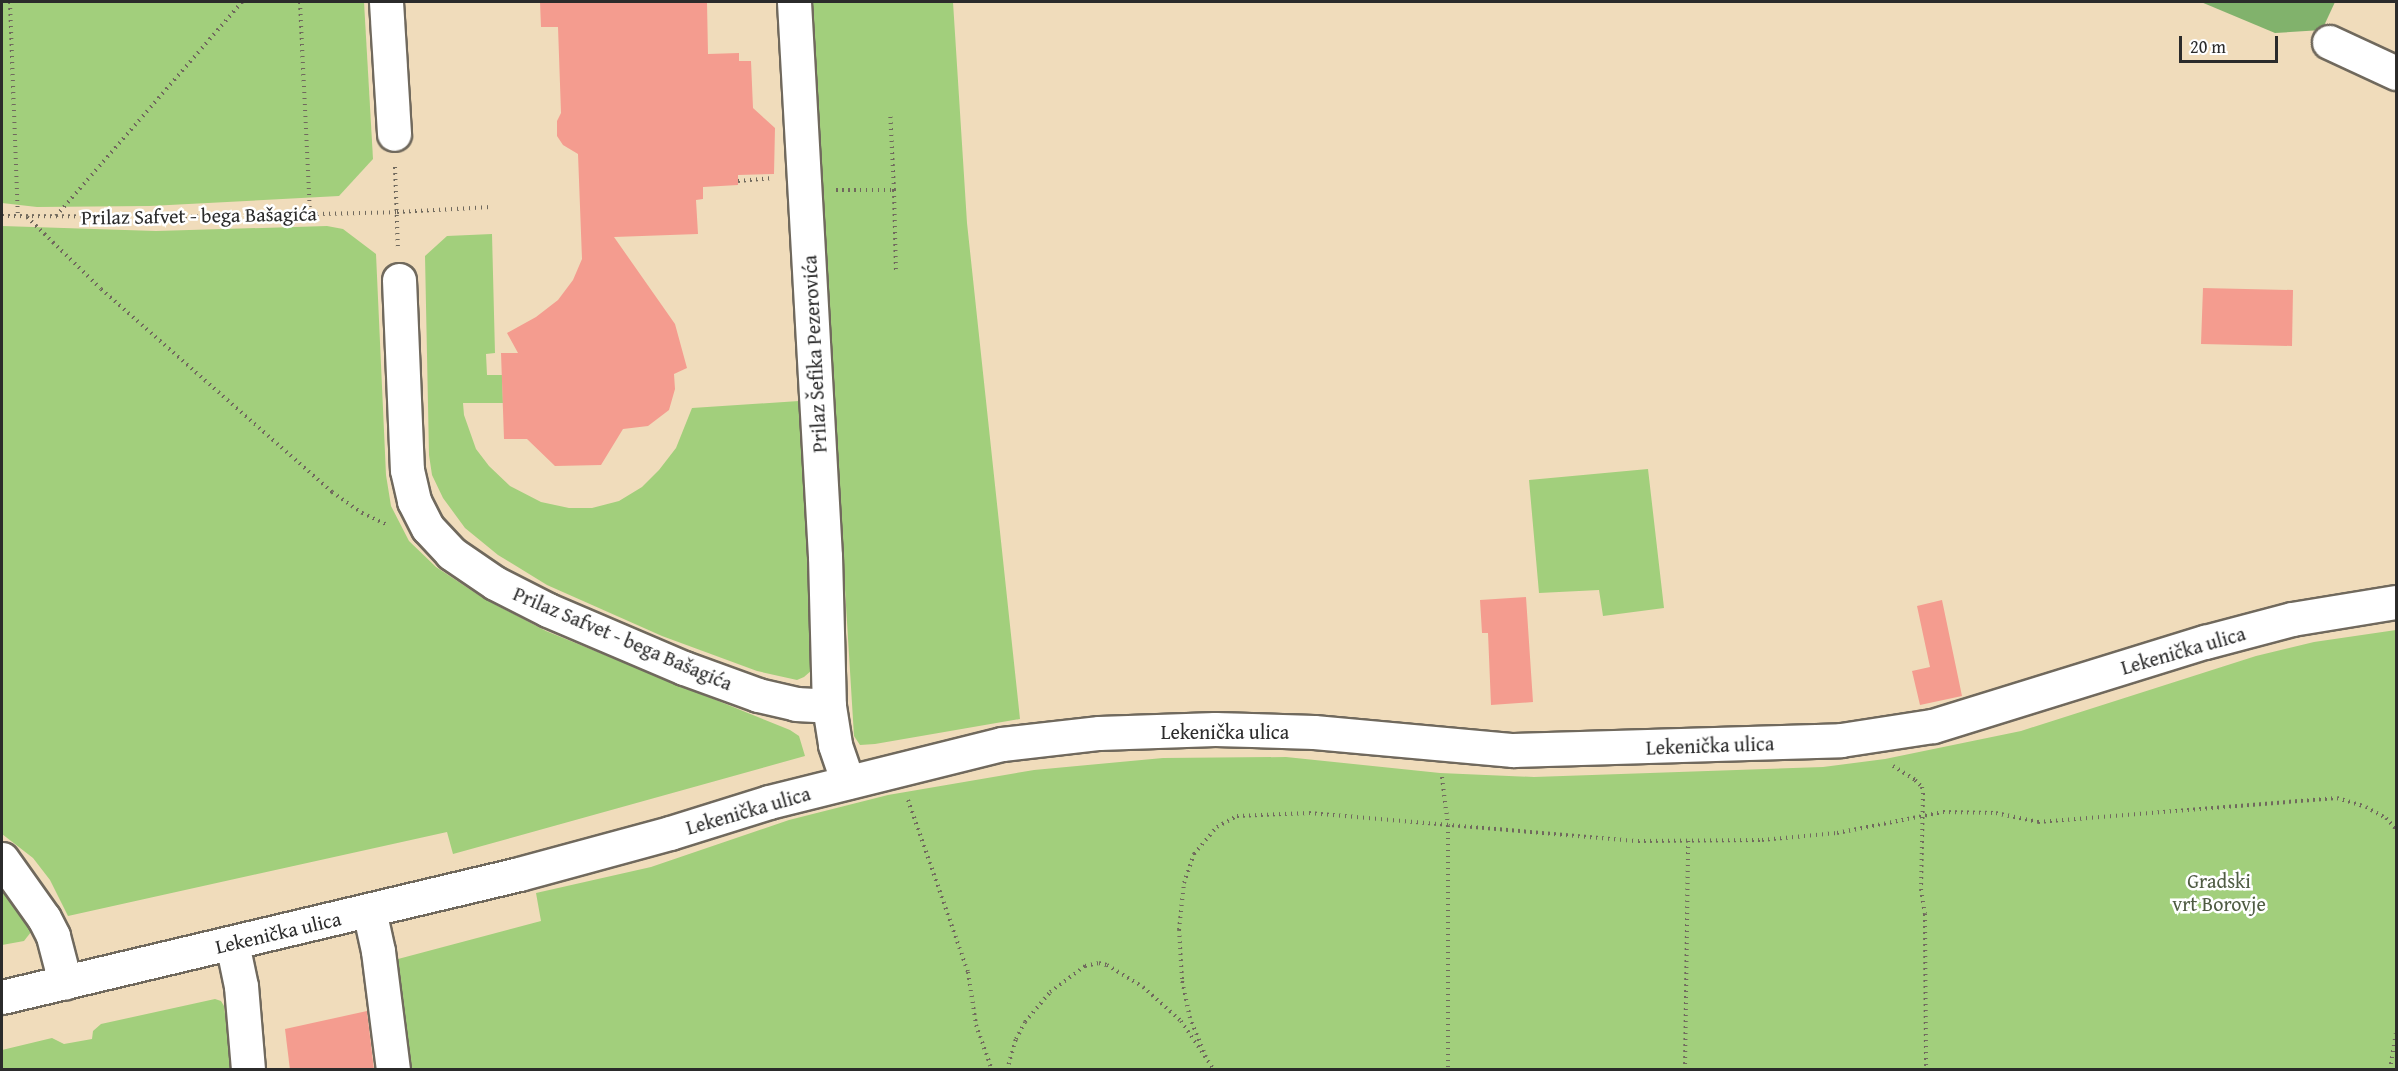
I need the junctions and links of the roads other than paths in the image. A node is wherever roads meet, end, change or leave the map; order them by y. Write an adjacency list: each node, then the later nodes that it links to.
1 (386, 2): 5 (street)
2 (794, 2): 8 (street, Prilaz Šefika Pezerovića)
3 (2329, 42): 4 (street)
4 (2397, 73)
5 (394, 134)
6 (399, 280): 8 (street, Prilaz Safvet - bega Bašagića)
7 (2397, 602): 9 (street, Lekenička ulica)
8 (829, 706): 9 (street)
9 (848, 782): 11 (street, Lekenička ulica)
10 (2, 859): 13 (street)
11 (369, 910): 12 (street, Lekenička ulica); 16 (street)
12 (232, 943): 13 (street, Lekenička ulica); 15 (street)
13 (65, 982): 14 (street, Lekenička ulica)
14 (2, 997)
15 (248, 1070)
16 (393, 1070)

